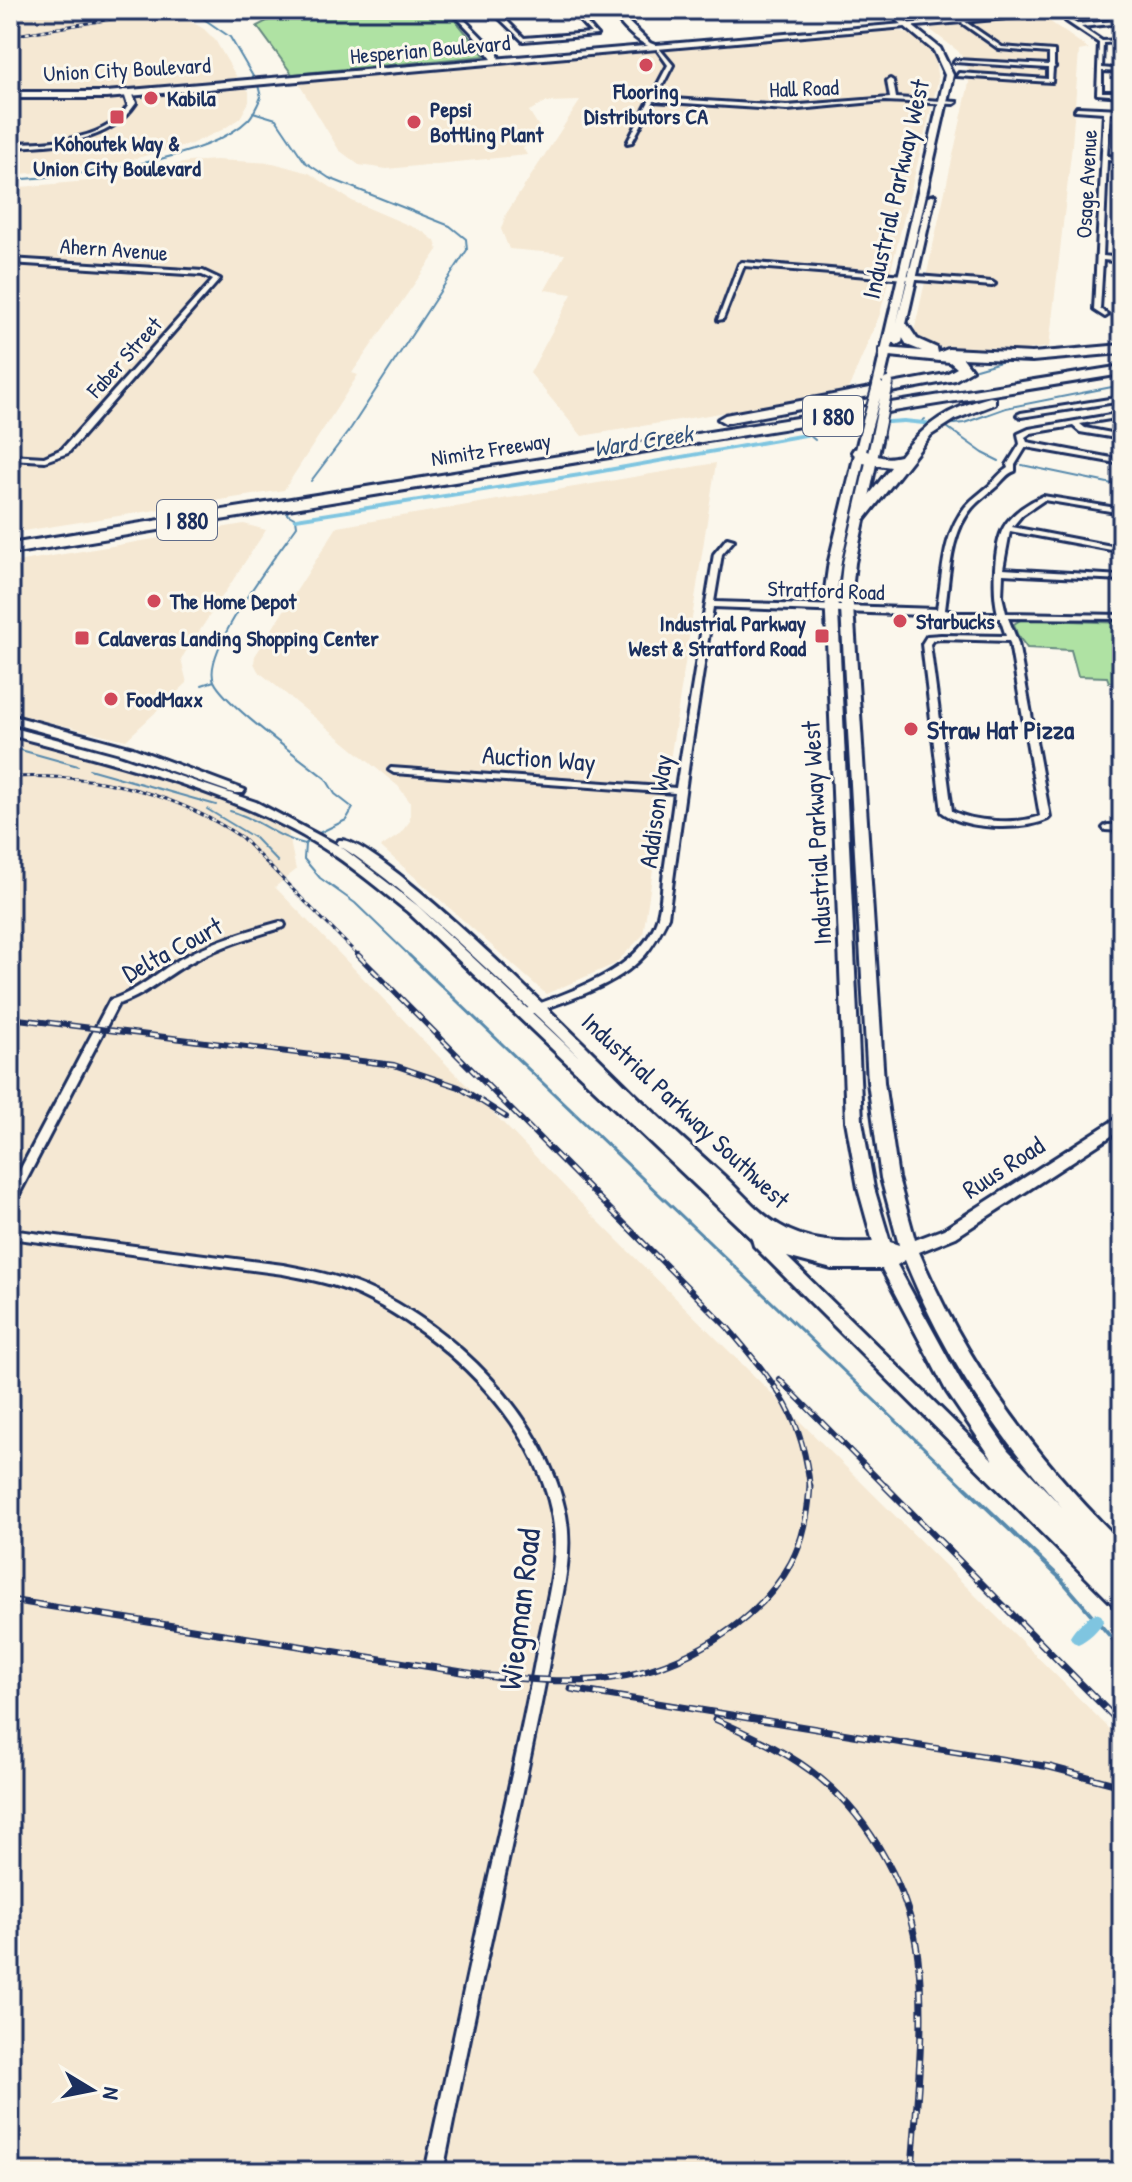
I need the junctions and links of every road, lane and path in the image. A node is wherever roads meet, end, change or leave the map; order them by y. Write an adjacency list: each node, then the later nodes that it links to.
1 (452, 10): 19 (street)
2 (493, 10): 10 (street)
3 (572, 10): 10 (street)
4 (888, 10): 8 (main road)
5 (1053, 10): 14 (main road, Hesperian Boulevard)
6 (1093, 10): 11 (main road, Hesperian Boulevard); 12 (street)
7 (622, 13): 10 (street); 18 (main road)
8 (896, 13): 13 (main road); 14 (main road)
9 (1082, 17): 15 (street)
10 (580, 18)
11 (964, 22): 14 (main road, Hesperian Boulevard); 22 (street)
12 (1116, 22): 15 (street)
13 (881, 24): 14 (main road, Hesperian Boulevard); 18 (main road, Hesperian Boulevard)
14 (911, 24): 18 (main road, Hesperian Boulevard); 20 (main road, Industrial Parkway West); 36 (main road, Industrial Parkway West)
15 (1075, 26): 17 (street)
16 (1122, 41): 17 (street)
17 (1101, 42): 24 (street)
18 (654, 45): 19 (main road, Hesperian Boulevard); 34 (street)
19 (496, 59): 21 (main road, Hesperian Boulevard); 23 (main road, Hesperian Boulevard)
20 (956, 61): 22 (street); 27 (main road, Industrial Parkway West)
21 (430, 64): 23 (main road); 26 (main road, Hesperian Boulevard)
22 (1053, 67): 27 (street)
23 (418, 69): 26 (main road, Hesperian Boulevard)
24 (1100, 69): 25 (street); 32 (street)
25 (1122, 71)
26 (282, 79): 29 (main road, Hesperian Boulevard)
27 (959, 80)
28 (890, 81): 33 (street)
29 (247, 82): 31 (main road, Union City Boulevard)
30 (10, 93): 31 (main road, Union City Boulevard)
31 (126, 93): 42 (street)
32 (1122, 94)
33 (893, 98): 34 (street, Hall Road); 36 (street, Hall Road)
34 (654, 99): 41 (street)
35 (955, 99): 36 (street, Hall Road); 40 (main road, Industrial Parkway West)
36 (944, 102): 46 (main road, Industrial Parkway West)
37 (1077, 109): 38 (street)
38 (1107, 111): 39 (street); 44 (street, Osage Avenue)
39 (1122, 111)
40 (951, 114)
41 (629, 142)
42 (10, 145)
43 (941, 156): 46 (main road, Industrial Parkway West)
44 (1105, 158): 45 (street); 48 (street, Osage Avenue)
45 (1122, 159)
46 (933, 170): 52 (main road, Industrial Parkway West)
47 (935, 186): 53 (main road, Industrial Parkway West)
48 (1100, 258): 49 (street); 55 (street, Osage Avenue)
49 (1122, 260)
50 (10, 261): 51 (street, Ahern Avenue)
51 (216, 276): 72 (street, Faber Street)
52 (901, 276): 53 (street); 56 (street); 59 (main road, Industrial Parkway West)
53 (914, 277): 54 (street); 57 (main road, Industrial Parkway West)
54 (992, 284)
55 (1105, 315)
56 (720, 319)
57 (902, 327): 59 (main road, Industrial Parkway West); 60 (highway)
58 (1122, 349): 60 (highway)
59 (890, 350): 60 (highway); 61 (highway); 63 (main road, Industrial Parkway West)
60 (941, 353)
61 (922, 355): 63 (highway); 67 (highway)
62 (1122, 366): 67 (highway, Nimitz Freeway / I 880); 73 (highway); 79 (highway, Nimitz Freeway / I 880)
63 (885, 381): 71 (main road, Industrial Parkway West, bridge); 71 (main road, Industrial Parkway West, bridge)
64 (1122, 399): 65 (street)
65 (1021, 415)
66 (1122, 415): 68 (street)
67 (716, 421): 79 (highway, Nimitz Freeway / I 880)
68 (1074, 423): 69 (street); 70 (street)
69 (1122, 437)
70 (1024, 444): 74 (street); 85 (street)
71 (864, 451): 73 (highway); 76 (main road, Industrial Parkway West); 84 (main road, Industrial Parkway West)
72 (10, 457)
73 (904, 459): 76 (highway)
74 (1122, 462)
75 (1122, 511): 77 (street)
76 (860, 516): 84 (main road, Industrial Parkway West)
77 (1007, 528): 80 (street); 81 (street)
78 (730, 540): 83 (street, Addison Way)
79 (10, 541)
80 (1122, 550)
81 (1001, 571): 82 (street); 86 (street)
82 (1122, 578)
83 (710, 604): 84 (street, Stratford Road); 95 (street, Addison Way)
84 (839, 608): 85 (street, Stratford Road); 105 (main road, Industrial Parkway West); 106 (main road, Industrial Parkway West)
85 (941, 612): 86 (street, Stratford Road)
86 (1001, 613): 87 (street, Stratford Road); 88 (street); 89 (street)
87 (1122, 617)
88 (999, 638): 89 (street); 89 (street)
89 (1010, 639)
90 (10, 719): 92 (main road, Industrial Parkway Southwest)
91 (10, 731): 93 (main road, Industrial Parkway Southwest)
92 (128, 751): 93 (main road); 96 (main road, Industrial Parkway Southwest)
93 (111, 758): 96 (main road, Industrial Parkway Southwest)
94 (394, 770): 95 (street, Auction Way)
95 (681, 791): 100 (street, Addison Way)
96 (291, 818): 100 (main road, Industrial Parkway Southwest)
97 (1108, 828): 98 (street)
98 (1122, 828)
99 (280, 925): 102 (street, Delta Court)
100 (531, 1011): 103 (main road, Industrial Parkway Southwest); 106 (main road, Industrial Parkway Southwest)
101 (1122, 1121): 105 (main road, Ruus Road)
102 (10, 1200)
103 (755, 1233): 106 (main road, Industrial Parkway Southwest); 109 (main road)
104 (10, 1234): 110 (street, Wiegman Road)
105 (910, 1249): 106 (main road, Industrial Parkway Southwest); 107 (main road, Industrial Parkway West)
106 (884, 1255): 108 (main road, Industrial Parkway West)
107 (1122, 1556)
108 (1122, 1583)
109 (1122, 1600)
110 (434, 2172)

